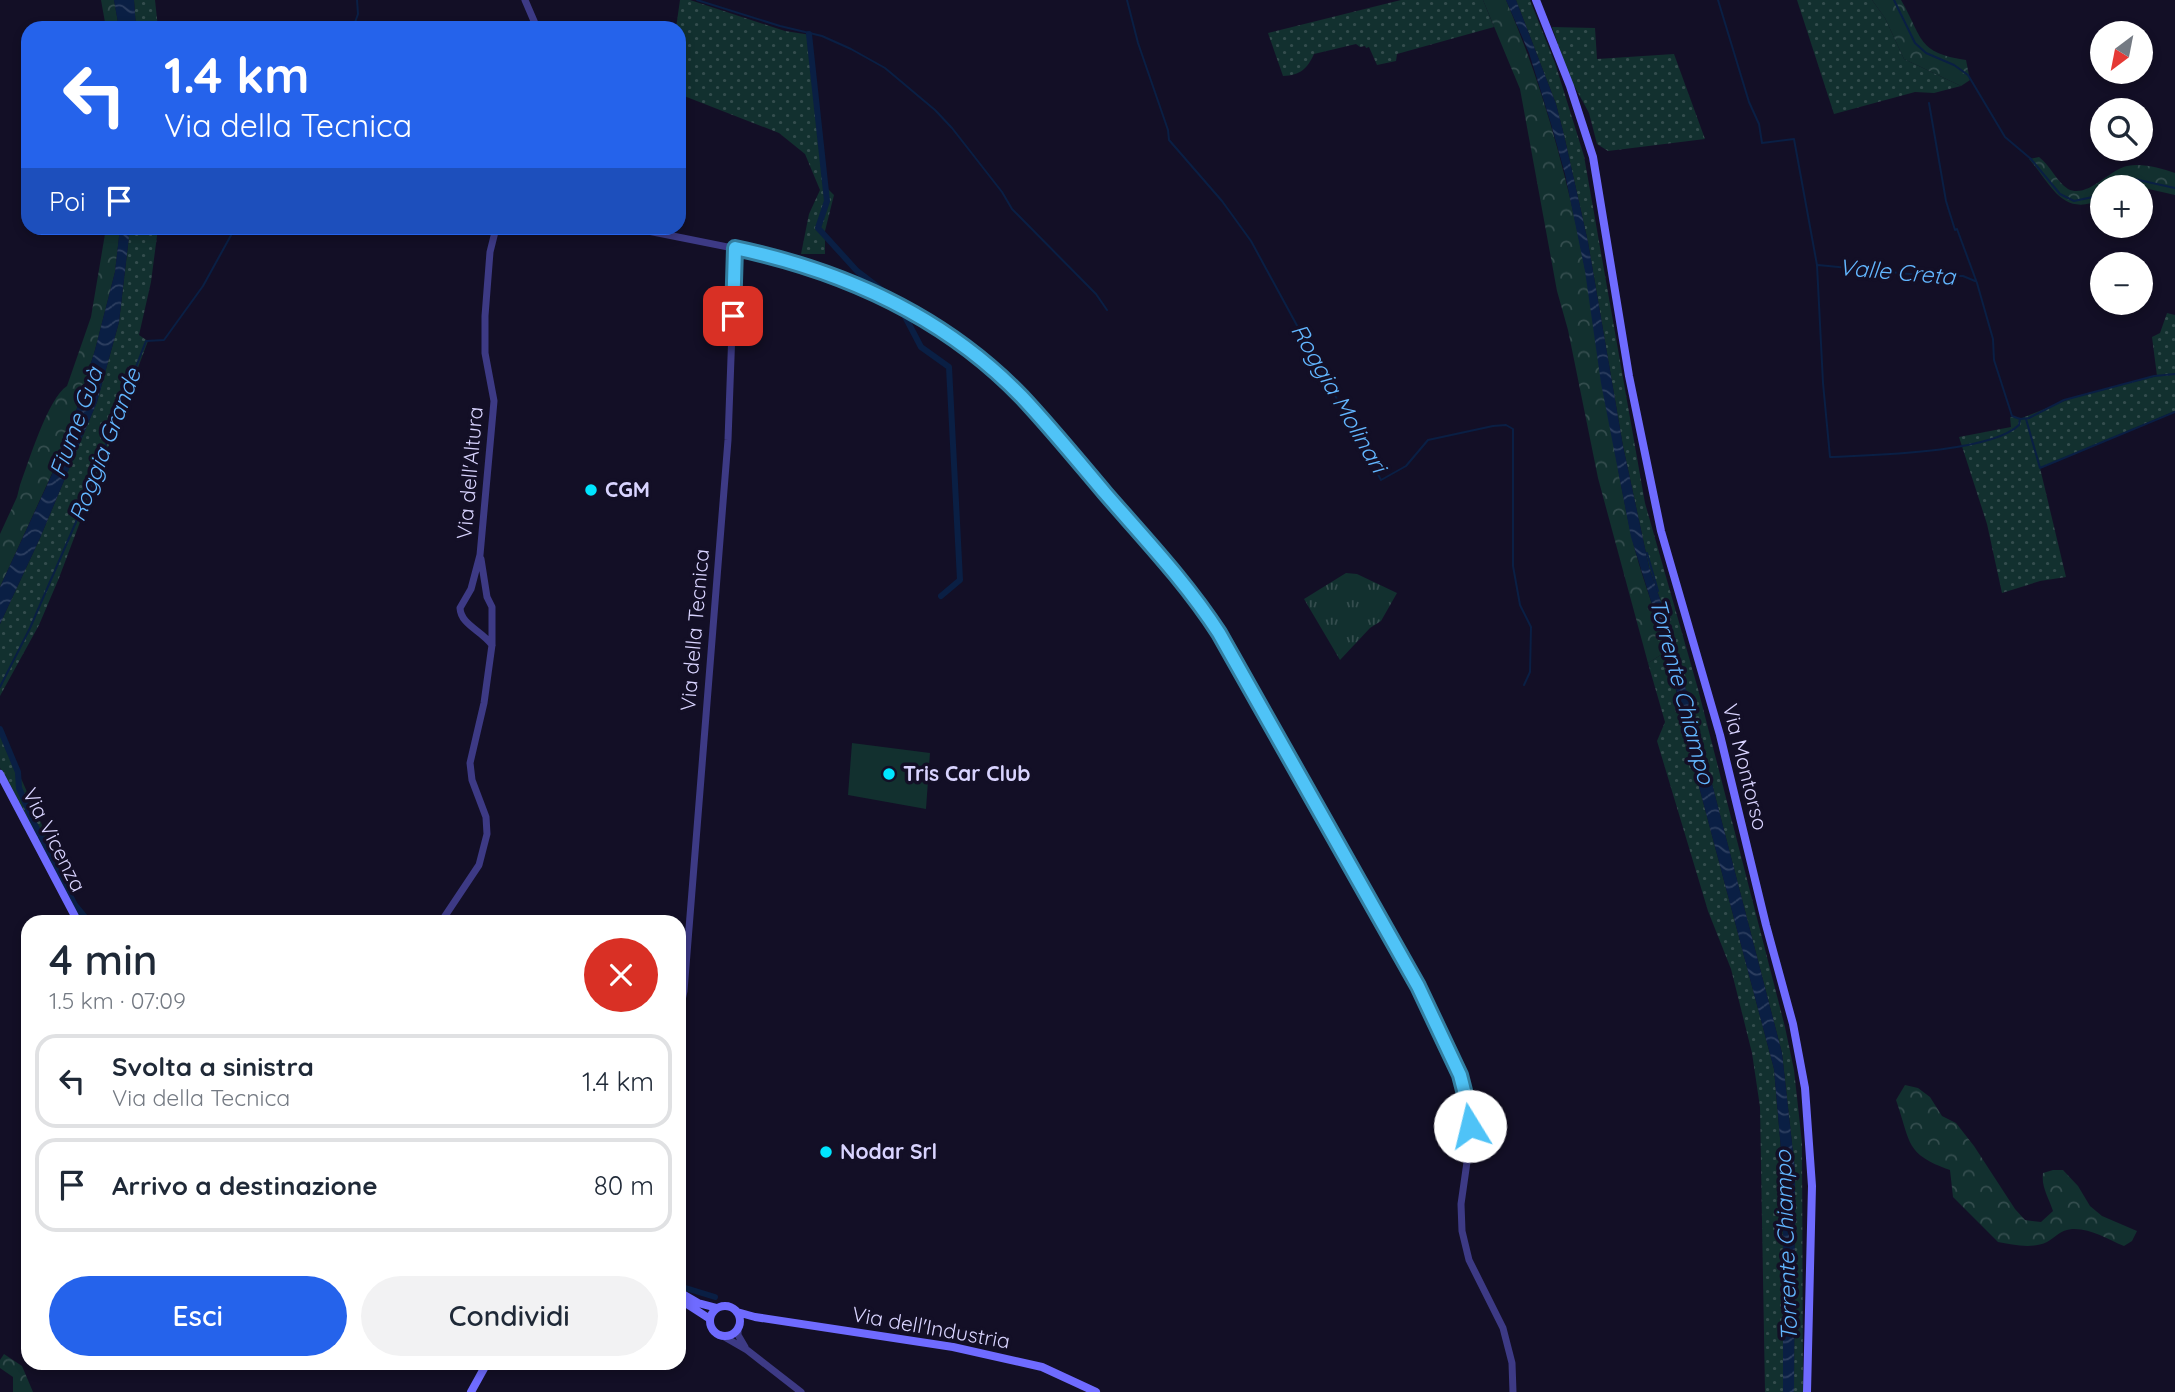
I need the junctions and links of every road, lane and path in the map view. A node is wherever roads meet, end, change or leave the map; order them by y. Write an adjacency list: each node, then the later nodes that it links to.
1 (525, 0): 3 (street)
2 (1536, 0): 31 (main road, Via Montorso)
3 (534, 21)
4 (494, 235): 7 (street, Via dell'Altura)
5 (669, 235): 6 (street)
6 (735, 248): 16 (street, Via della Tecnica); 30 (street)
7 (480, 555): 8 (street, Via dell'Altura); 9 (street, Via dell'Altura)
8 (467, 596): 9 (street); 11 (street, Via dell'Altura)
9 (486, 597): 10 (street, Via dell'Altura)
10 (491, 618): 11 (street); 12 (street, Via dell'Altura)
11 (474, 627): 12 (street, Via dell'Altura)
12 (492, 645): 15 (street, Via dell'Altura)
13 (0, 774): 14 (main road, Via Vicenza)
14 (74, 915)
15 (446, 915)
16 (686, 966)
17 (686, 1296): 19 (main road)
18 (686, 1304): 22 (main road)
19 (717, 1308): 20 (main road); 22 (main road)
20 (737, 1312): 21 (main road, Via dell'Industria); 23 (main road)
21 (755, 1317): 23 (main road); 29 (main road, Via dell'Industria)
22 (710, 1319): 24 (main road)
23 (739, 1325): 24 (main road); 25 (street)
24 (721, 1335): 25 (street)
25 (747, 1350): 28 (street)
26 (483, 1370): 27 (main road)
27 (471, 1392)
28 (801, 1392)
29 (1097, 1392)
30 (1513, 1392)
31 (1807, 1392)

